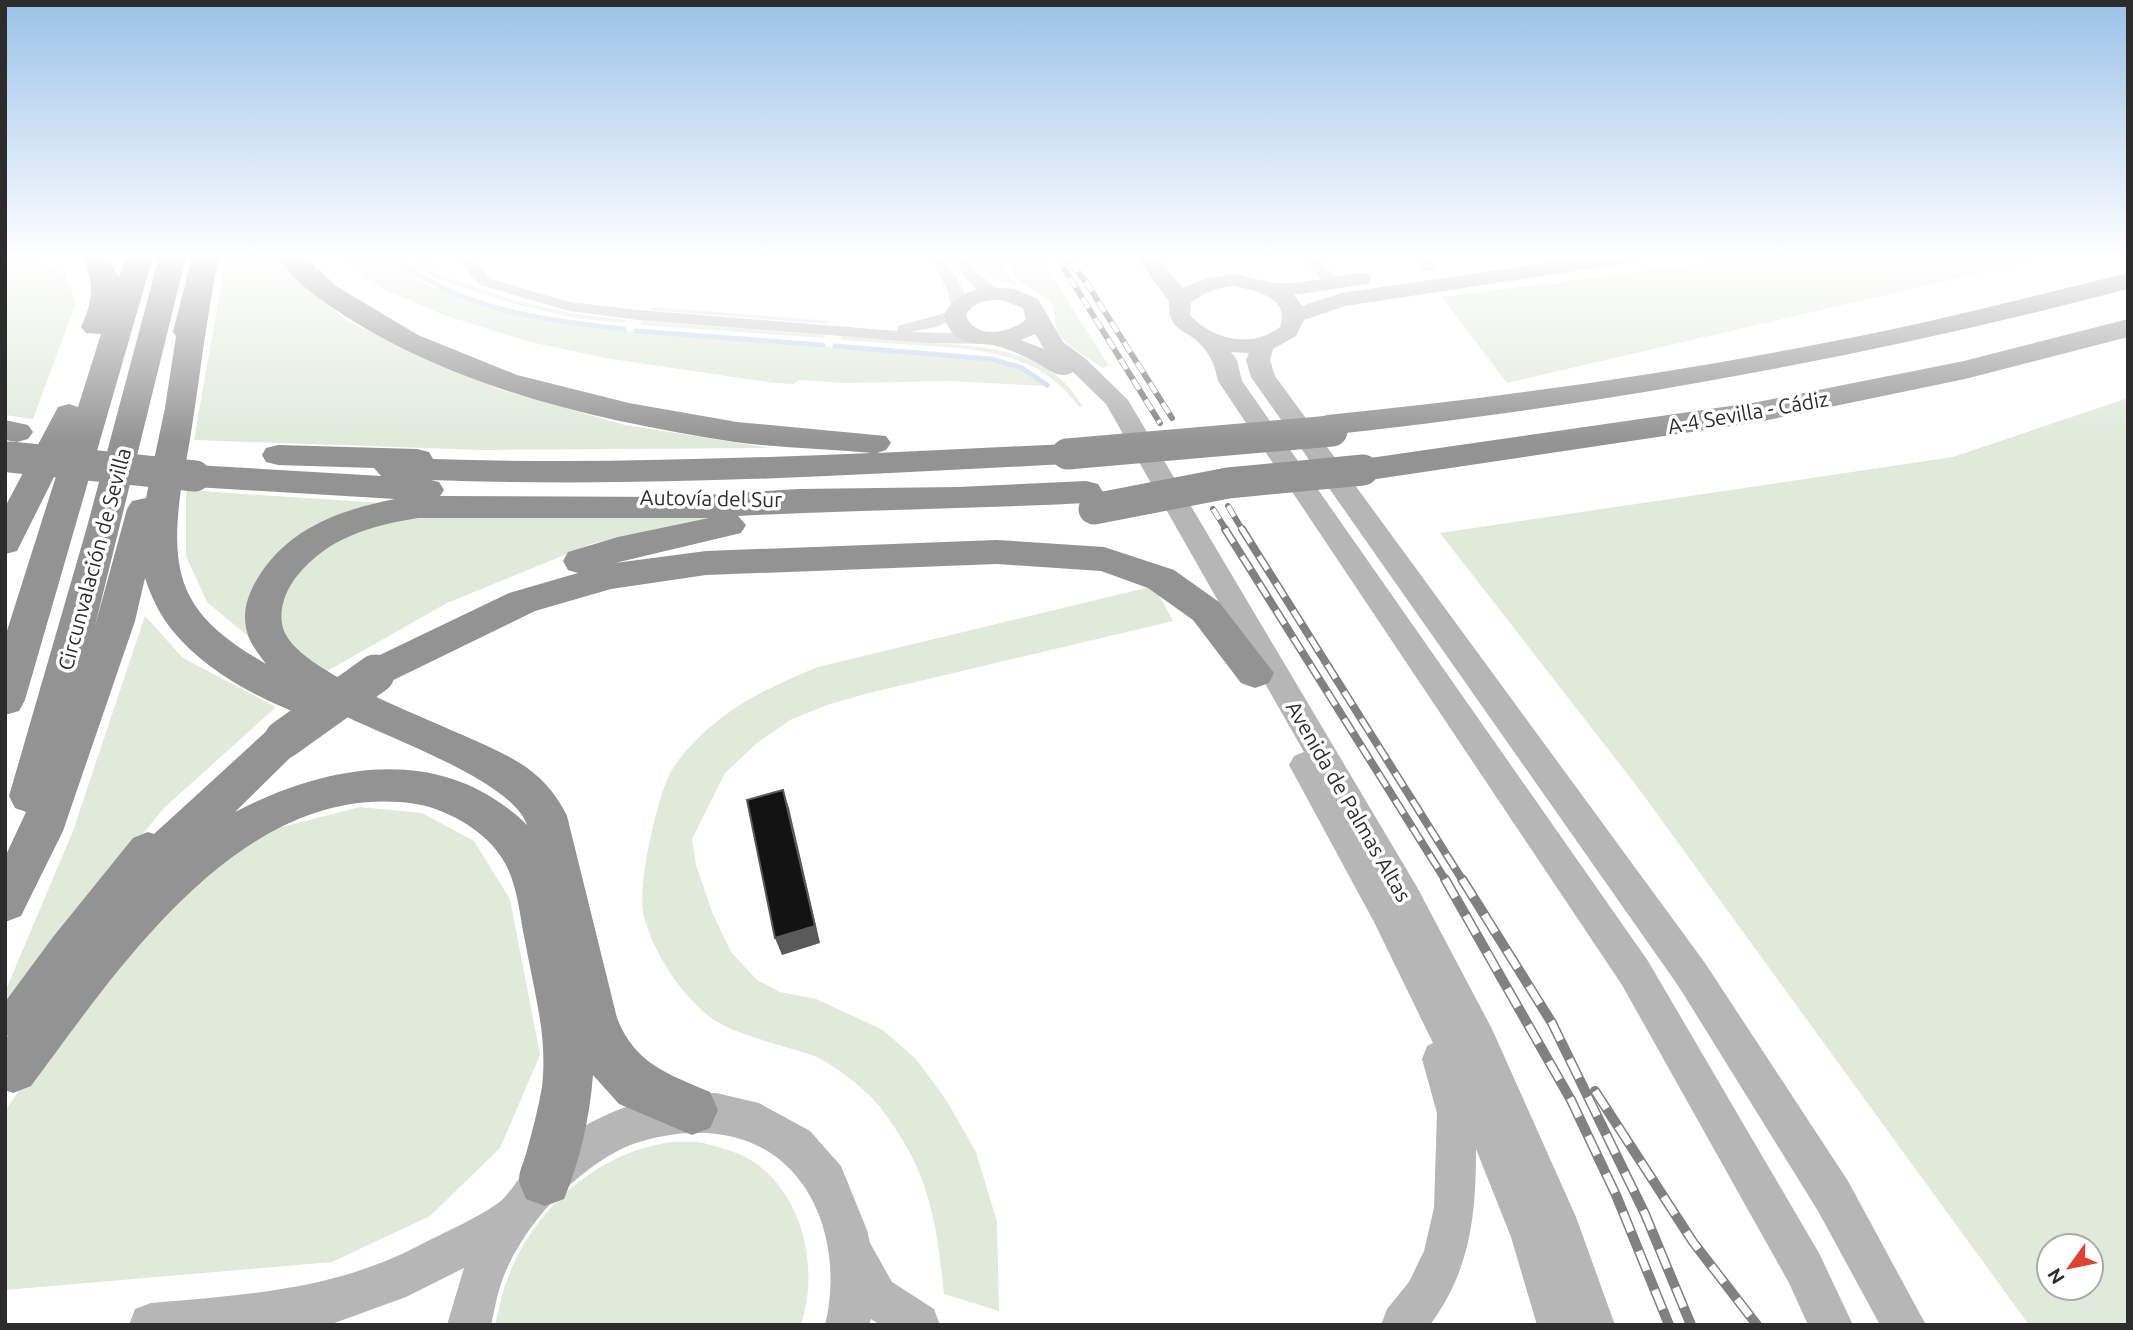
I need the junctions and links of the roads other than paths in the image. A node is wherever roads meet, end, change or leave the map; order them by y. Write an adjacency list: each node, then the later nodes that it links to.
1 (95, 319): 15 (highway)
2 (99, 319): 15 (highway)
3 (120, 319): 28 (highway, Circunvalación de Sevilla)
4 (156, 319): 32 (highway, Circunvalación de Sevilla)
5 (191, 319): 34 (highway)
6 (193, 319): 33 (highway)
7 (371, 319): 23 (highway)
8 (707, 319): 17 (street)
9 (940, 319): 17 (street)
10 (955, 319): 18 (street, Avenida de Palmas Altas)
11 (1181, 319): 19 (street)
12 (1295, 319): 20 (street)
13 (1978, 319): 23 (highway, bridge)
14 (1037, 320): 18 (street); 47 (street, Avenida de Palmas Altas)
15 (95, 328): 21 (highway)
16 (2128, 328): 26 (highway, A-4 Sevilla - Cádiz, bridge)
17 (870, 332): 18 (street)
18 (993, 339): 30 (street, Avenida de Palmas Altas)
19 (1210, 341): 20 (street); 48 (street)
20 (1263, 344): 49 (street)
21 (69, 414): 27 (highway); 28 (highway)
22 (10, 442): 24 (highway, bridge)
23 (1063, 447): 24 (highway)
24 (196, 461): 25 (highway, Autovía del Sur)
25 (823, 500): 26 (highway, Autovía del Sur); 33 (highway)
26 (1090, 500): 29 (highway)
27 (5, 542)
28 (30, 614): 31 (highway, Circunvalación de Sevilla)
29 (366, 669): 30 (highway); 36 (highway, bridge)
30 (1255, 673): 35 (street, Avenida de Palmas Altas)
31 (5, 700)
32 (5, 857)
33 (557, 857): 37 (highway)
34 (5, 902)
35 (1386, 911): 45 (street); 46 (street, Avenida de Palmas Altas)
36 (8, 1065): 38 (highway)
37 (692, 1110): 38 (street); 40 (street)
38 (545, 1180): 39 (street)
39 (515, 1216): 41 (street); 42 (street)
40 (852, 1254): 43 (street); 44 (street)
41 (151, 1325)
42 (469, 1325)
43 (847, 1325)
44 (918, 1325)
45 (1403, 1325)
46 (1559, 1325)
47 (1593, 1325)
48 (1831, 1325)
49 (1904, 1325)

